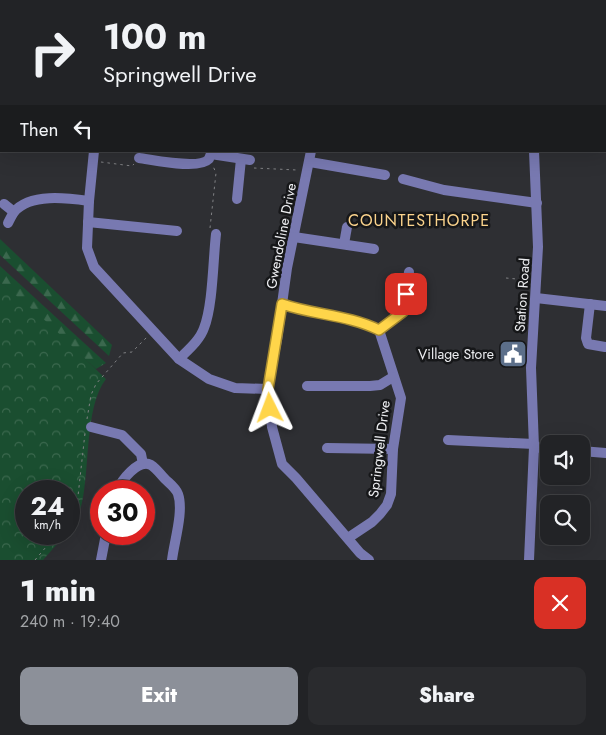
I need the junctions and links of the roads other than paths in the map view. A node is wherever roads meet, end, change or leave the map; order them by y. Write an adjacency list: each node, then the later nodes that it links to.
1 (311, 152): 7 (street, Gwendoline Drive)
2 (534, 152): 13 (street, Station Road)
3 (211, 155): 6 (street); 11 (street)
4 (94, 156): 12 (street)
5 (139, 158): 6 (street)
6 (153, 160): 8 (street)
7 (309, 166): 9 (street); 21 (street, Gwendoline Drive)
8 (152, 172)
9 (385, 175)
10 (403, 179): 13 (street)
11 (237, 199)
12 (89, 201): 15 (street); 16 (street)
13 (537, 203): 25 (street, Station Road)
14 (4, 204): 15 (street)
15 (14, 212): 17 (street)
16 (88, 222): 19 (street); 31 (street)
17 (8, 223)
18 (347, 227): 22 (street)
19 (177, 231)
20 (216, 231): 31 (street)
21 (294, 237): 22 (street); 26 (street, Gwendoline Drive)
22 (344, 244): 23 (street)
23 (374, 249)
24 (409, 272): 29 (street)
25 (536, 298): 27 (street); 37 (street, Station Road)
26 (282, 304): 29 (street); 34 (street, Gwendoline Drive)
27 (590, 304): 28 (street); 30 (street)
28 (606, 306)
29 (379, 330): 32 (street, Springwell Drive)
30 (605, 348)
31 (179, 359): 34 (street)
32 (393, 377): 33 (street); 40 (street, Springwell Drive)
33 (307, 386)
34 (268, 389): 45 (street, Gwendoline Drive)
35 (87, 427): 43 (street)
36 (448, 440): 37 (street)
37 (534, 446): 38 (street); 50 (street, Station Road)
38 (540, 447)
39 (327, 448): 40 (street)
40 (393, 449): 45 (street, Springwell Drive)
41 (590, 452): 42 (street)
42 (606, 453)
43 (143, 464): 44 (street); 48 (street)
44 (123, 480)
45 (348, 538): 49 (street, Gwendoline Drive)
46 (104, 545): 47 (street)
47 (101, 560)
48 (172, 560)
49 (370, 560)
50 (529, 560)

